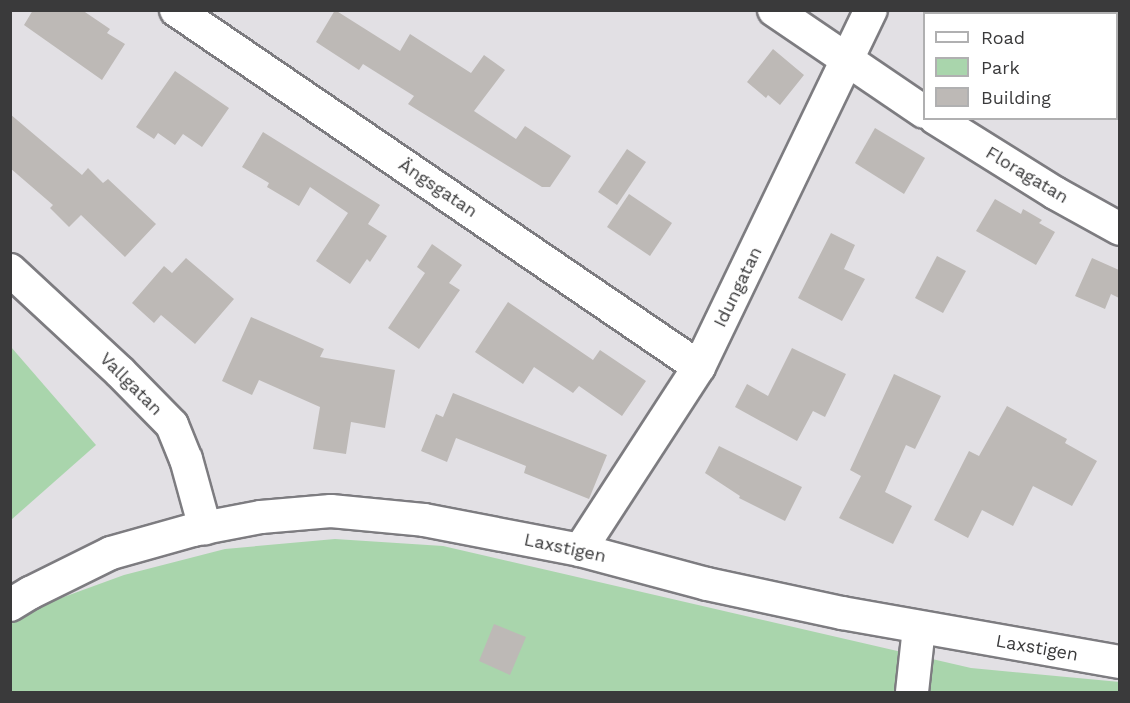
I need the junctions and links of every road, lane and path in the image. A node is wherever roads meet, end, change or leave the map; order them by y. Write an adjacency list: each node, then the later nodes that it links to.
1 (176, 10): 9 (street, Ängsgatan)
2 (774, 10): 4 (street)
3 (871, 10): 4 (street, Idungatan)
4 (846, 58): 5 (street); 9 (street, Idungatan)
5 (923, 111)
6 (938, 120): 7 (street, Floragatan)
7 (1119, 229)
8 (10, 270): 10 (street, Vallgatan)
9 (699, 367): 11 (street, Idungatan)
10 (205, 528): 11 (street, Laxstigen); 12 (street, Laxstigen)
11 (580, 550): 13 (street, Laxstigen)
12 (10, 605)
13 (919, 628): 14 (street, Laxstigen); 15 (street)
14 (1119, 662)
15 (912, 693)

